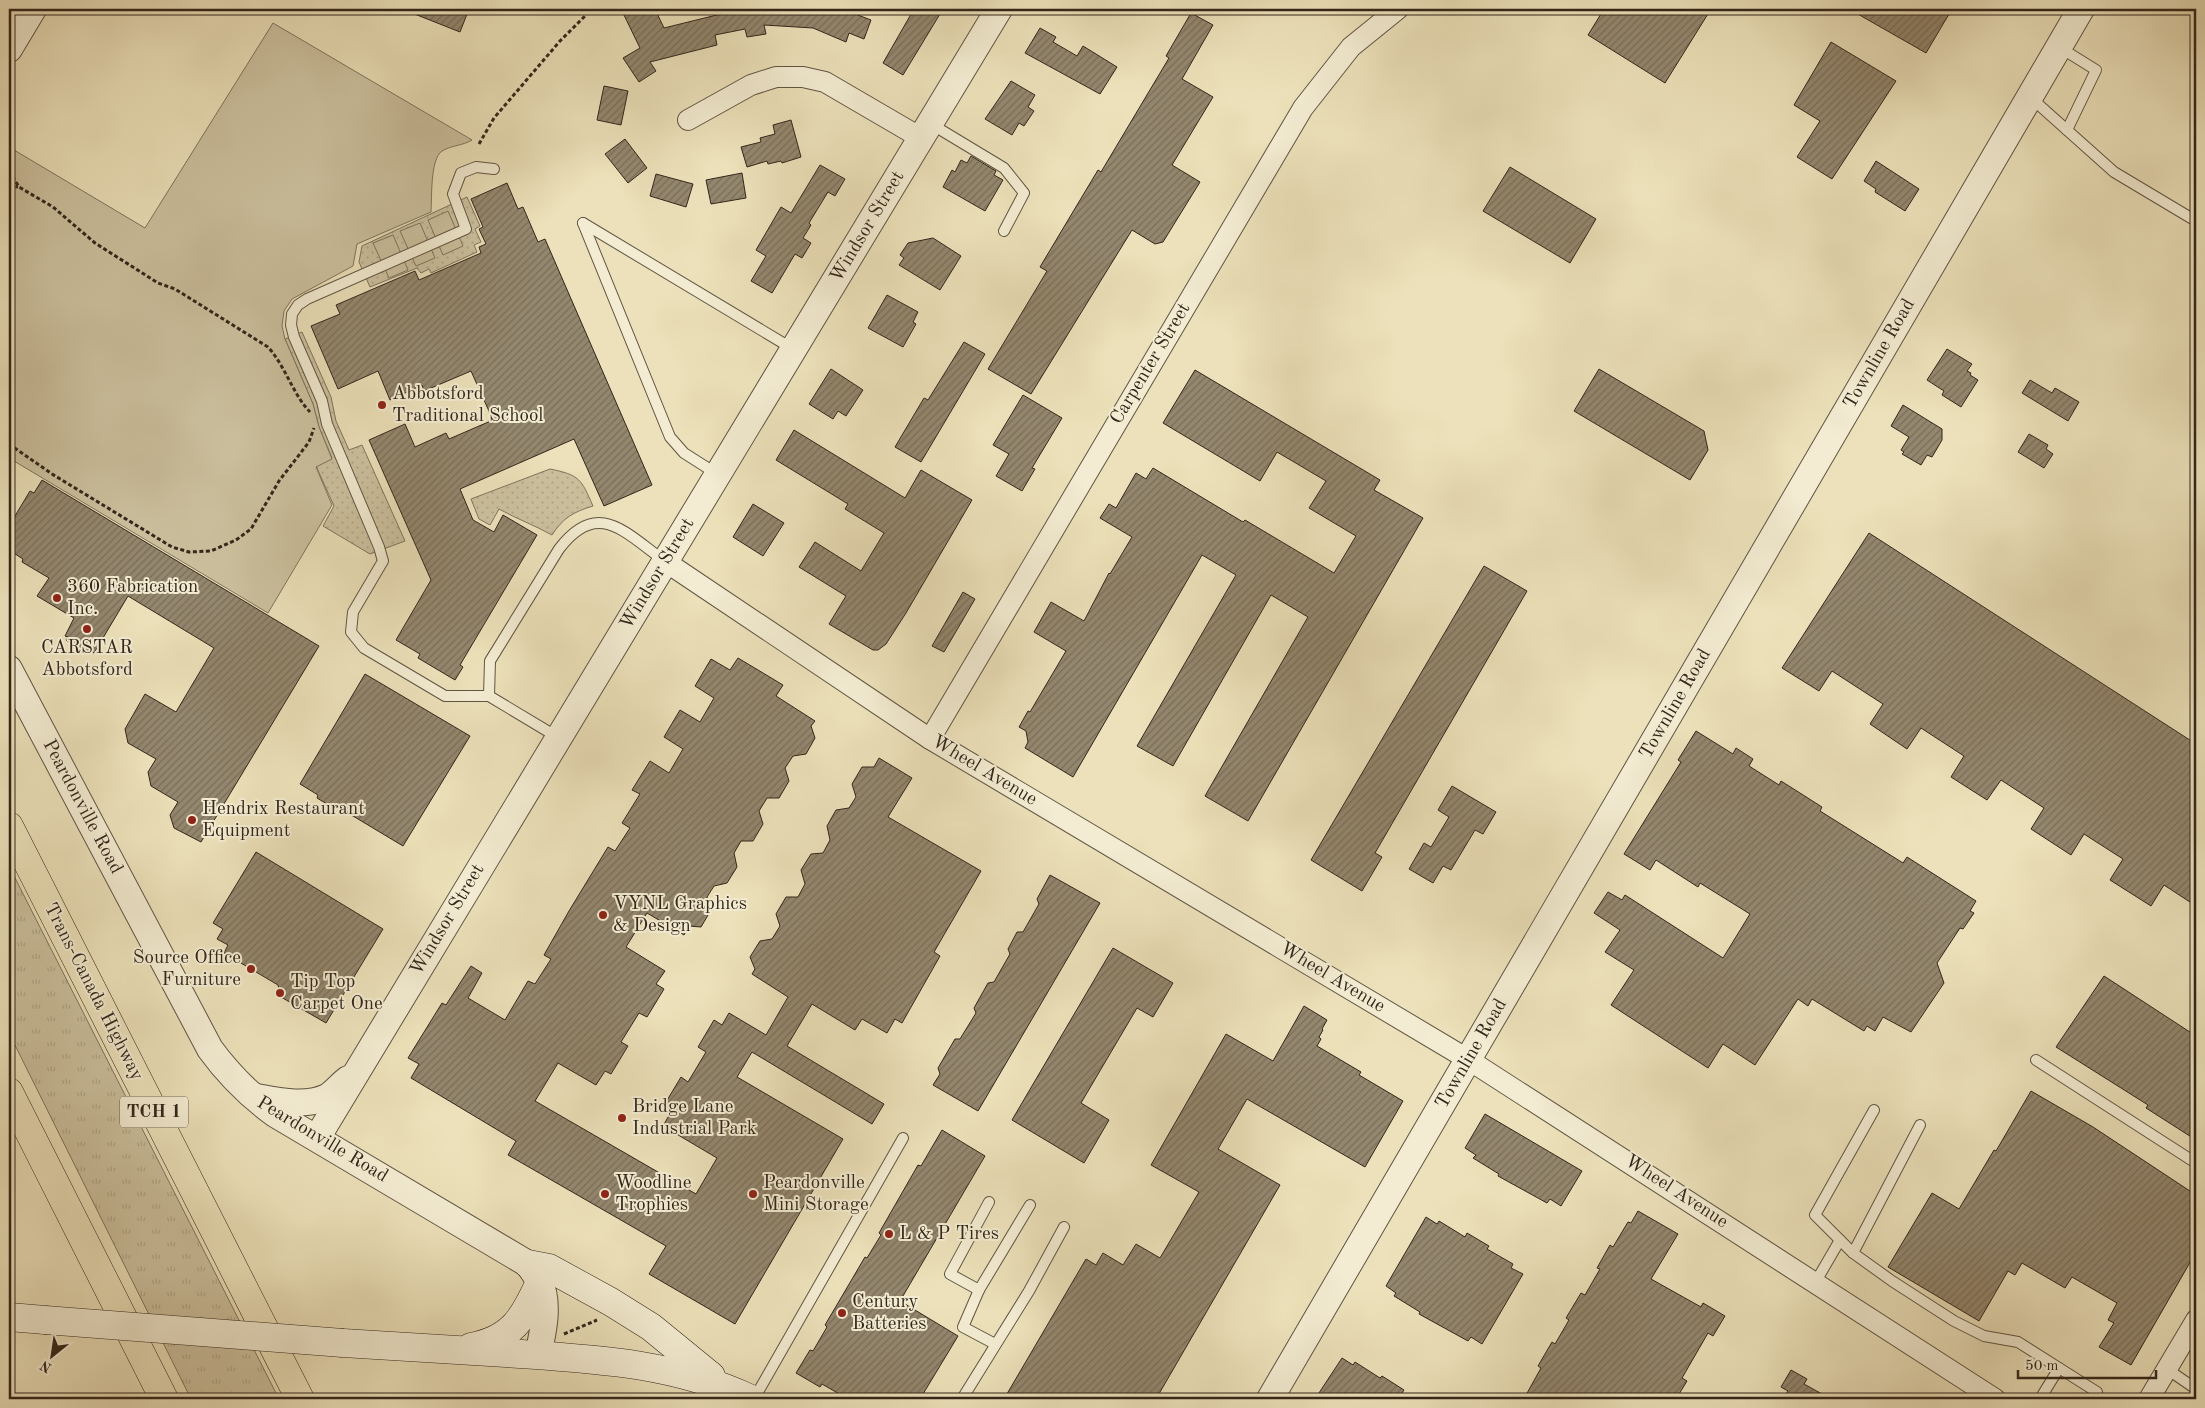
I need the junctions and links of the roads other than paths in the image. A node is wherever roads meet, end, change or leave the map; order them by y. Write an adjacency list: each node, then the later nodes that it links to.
1 (33, 9): 6 (street)
2 (999, 9): 10 (street, Windsor Street)
3 (1398, 9): 20 (street, Carpenter Street)
4 (2081, 9): 5 (street, Townline Road)
5 (2059, 47): 7 (street, Townline Road); 9 (lane)
6 (9, 49)
7 (2030, 97): 9 (lane); 22 (street, Townline Road)
8 (688, 120): 10 (street)
9 (2067, 130): 12 (lane)
10 (925, 131): 13 (lane); 14 (street, Windsor Street)
11 (494, 170): 18 (lane)
12 (2196, 221)
13 (1004, 231)
14 (794, 350): 15 (street, Windsor Street); 15 (lane)
15 (718, 474): 16 (street, Windsor Street)
16 (666, 562): 18 (lane); 19 (street, Windsor Street); 20 (street, Wheel Avenue)
17 (9, 670): 26 (street, Peardonville Road)
18 (489, 696): 19 (lane)
19 (559, 738): 24 (street, Windsor Street)
20 (930, 739): 22 (street, Wheel Avenue)
21 (9, 826): 51 (highway, Trans-Canada Highway / TCH 1)
22 (1469, 1060): 38 (street, Wheel Avenue); 54 (street, Townline Road)
23 (2036, 1060): 31 (lane)
24 (356, 1072): 26 (street); 29 (street, Windsor Street)
25 (9, 1092): 50 (highway)
26 (250, 1096): 29 (street, Peardonville Road)
27 (1874, 1110): 35 (lane)
28 (1920, 1125): 36 (lane)
29 (317, 1138): 37 (street, Peardonville Road)
30 (903, 1138): 52 (lane)
31 (2196, 1163)
32 (989, 1202): 39 (lane)
33 (1030, 1205): 39 (lane)
34 (1064, 1227): 42 (lane)
35 (1840, 1240): 36 (lane); 38 (lane)
36 (1853, 1253): 45 (lane)
37 (534, 1273): 43 (main road); 44 (street); 47 (main road)
38 (1815, 1283): 55 (street, Wheel Avenue)
39 (979, 1290): 42 (lane)
40 (2196, 1320): 46 (street)
41 (21, 1322): 43 (main road, bridge)
42 (995, 1344): 53 (lane)
43 (456, 1350): 44 (main road)
44 (538, 1355): 47 (main road)
45 (2059, 1368): 49 (lane); 56 (lane)
46 (2167, 1369): 48 (lane); 57 (street)
47 (726, 1388): 52 (main road)
48 (2196, 1389)
49 (2097, 1392)
50 (164, 1399)
51 (300, 1399)
52 (753, 1399)
53 (962, 1399)
54 (1270, 1399)
55 (1995, 1399)
56 (2040, 1399)
57 (2149, 1399)

